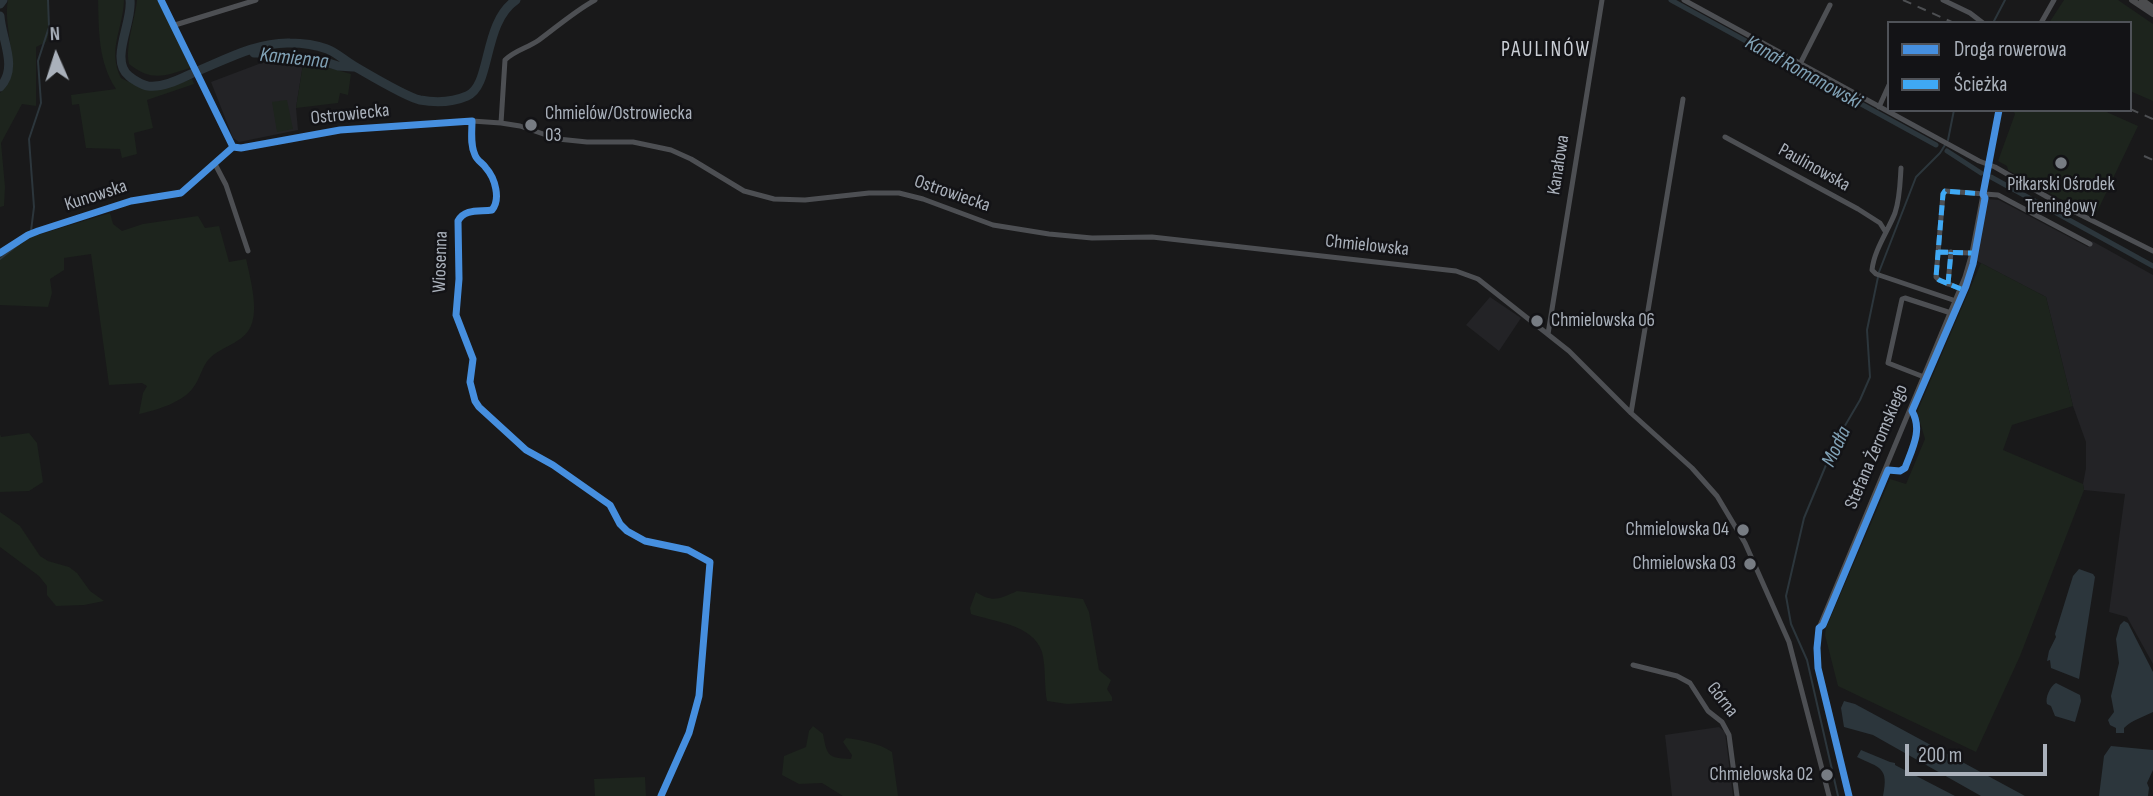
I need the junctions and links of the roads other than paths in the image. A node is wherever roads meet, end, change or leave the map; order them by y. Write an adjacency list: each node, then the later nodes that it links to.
1 (161, 0): 16 (street)
2 (256, 0): 16 (street)
3 (595, 0): 25 (street)
4 (1602, 0): 45 (street, Kanałowa)
5 (1684, 0): 17 (street)
6 (1943, 0): 10 (street)
7 (2054, 0): 15 (street)
8 (2132, 0): 13 (main road)
9 (2142, 0): 12 (main road)
10 (1956, 2): 14 (street)
11 (1829, 5): 17 (street)
12 (2153, 9)
13 (2153, 14)
14 (1980, 21)
15 (2042, 21)
16 (175, 25): 27 (street)
17 (1800, 64): 20 (street)
18 (1887, 89): 20 (street)
19 (1683, 99): 47 (street)
20 (1879, 107): 21 (street)
21 (1887, 111)
22 (1888, 112): 29 (street)
23 (1999, 112): 29 (street, Stefana Żeromskiego)
24 (472, 121): 25 (street, Ostrowiecka); 27 (street, Ostrowiecka); 49 (street, Wiosenna)
25 (501, 122): 33 (street, Ostrowiecka)
26 (1725, 137): 32 (street, Paulinowska)
27 (233, 147): 28 (street, Kunowska)
28 (215, 164): 35 (street); 39 (street, Kunowska)
29 (1988, 164): 31 (street, Stefana Żeromskiego); 36 (street)
30 (1901, 168): 32 (street)
31 (1983, 194): 34 (street); 37 (street); 40 (street, Stefana Żeromskiego)
32 (1885, 231): 43 (street)
33 (1049, 234): 45 (street, Chmielowska)
34 (2090, 244)
35 (248, 251)
36 (2153, 251)
37 (1938, 252): 38 (street); 41 (street)
38 (1951, 252): 40 (street); 41 (street)
39 (0, 253)
40 (1972, 253): 42 (street, Stefana Żeromskiego)
41 (1948, 284): 42 (street)
42 (1961, 289): 43 (street, Stefana Żeromskiego)
43 (1956, 301): 44 (street, Stefana Żeromskiego)
44 (1951, 313): 46 (street, Stefana Żeromskiego); 46 (street)
45 (1548, 334): 47 (street, Chmielowska)
46 (1924, 377): 52 (street, Stefana Żeromskiego)
47 (1631, 413): 51 (street, Chmielowska)
48 (1633, 665): 50 (street, Górna)
49 (661, 796)
50 (1737, 796)
51 (1829, 796)
52 (1849, 796)

